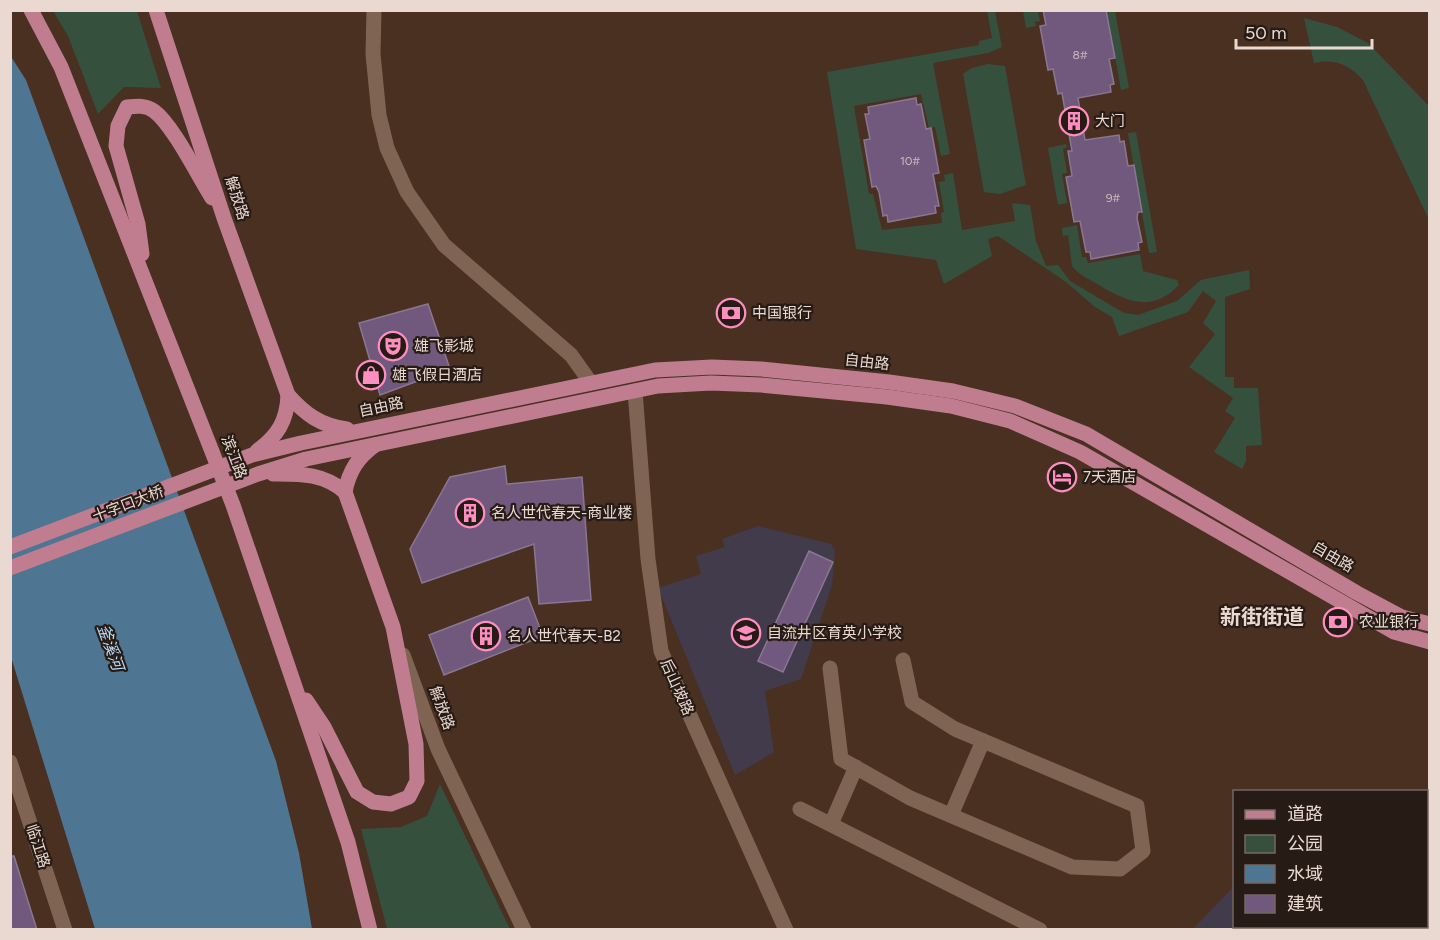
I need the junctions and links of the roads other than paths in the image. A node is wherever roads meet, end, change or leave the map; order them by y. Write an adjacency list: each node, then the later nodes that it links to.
1 (31, 10): 5 (main road, 滨江路)
2 (156, 10): 4 (main road, 解放路)
3 (374, 10): 6 (street)
4 (224, 218): 5 (main road); 8 (main road, 解放路)
5 (144, 275): 21 (main road, 滨江路)
6 (591, 383): 9 (main road, 自由路); 16 (main road, 自由路)
7 (635, 391): 10 (main road); 18 (main road); 31 (street, 后山坡路)
8 (288, 395): 9 (main road); 11 (main road)
9 (359, 430): 11 (main road, 自由路)
10 (380, 442): 12 (main road); 13 (main road)
11 (252, 455): 14 (main road, 十字口大桥)
12 (258, 474): 13 (main road); 15 (main road, 十字口大桥)
13 (345, 492): 17 (main road, 解放路)
14 (10, 547)
15 (10, 568)
16 (1430, 624)
17 (393, 627): 21 (main road); 30 (street, 解放路)
18 (1430, 642)
19 (903, 660): 22 (street)
20 (830, 668): 24 (street)
21 (295, 683): 29 (main road, 滨江路)
22 (983, 741): 26 (street); 26 (street)
23 (10, 762): 28 (street, 临江路)
24 (856, 767): 26 (street); 27 (street)
25 (800, 808): 27 (street)
26 (951, 815)
27 (831, 824): 32 (street)
28 (65, 930)
29 (370, 930)
30 (524, 930)
31 (786, 930)
32 (1040, 930)

